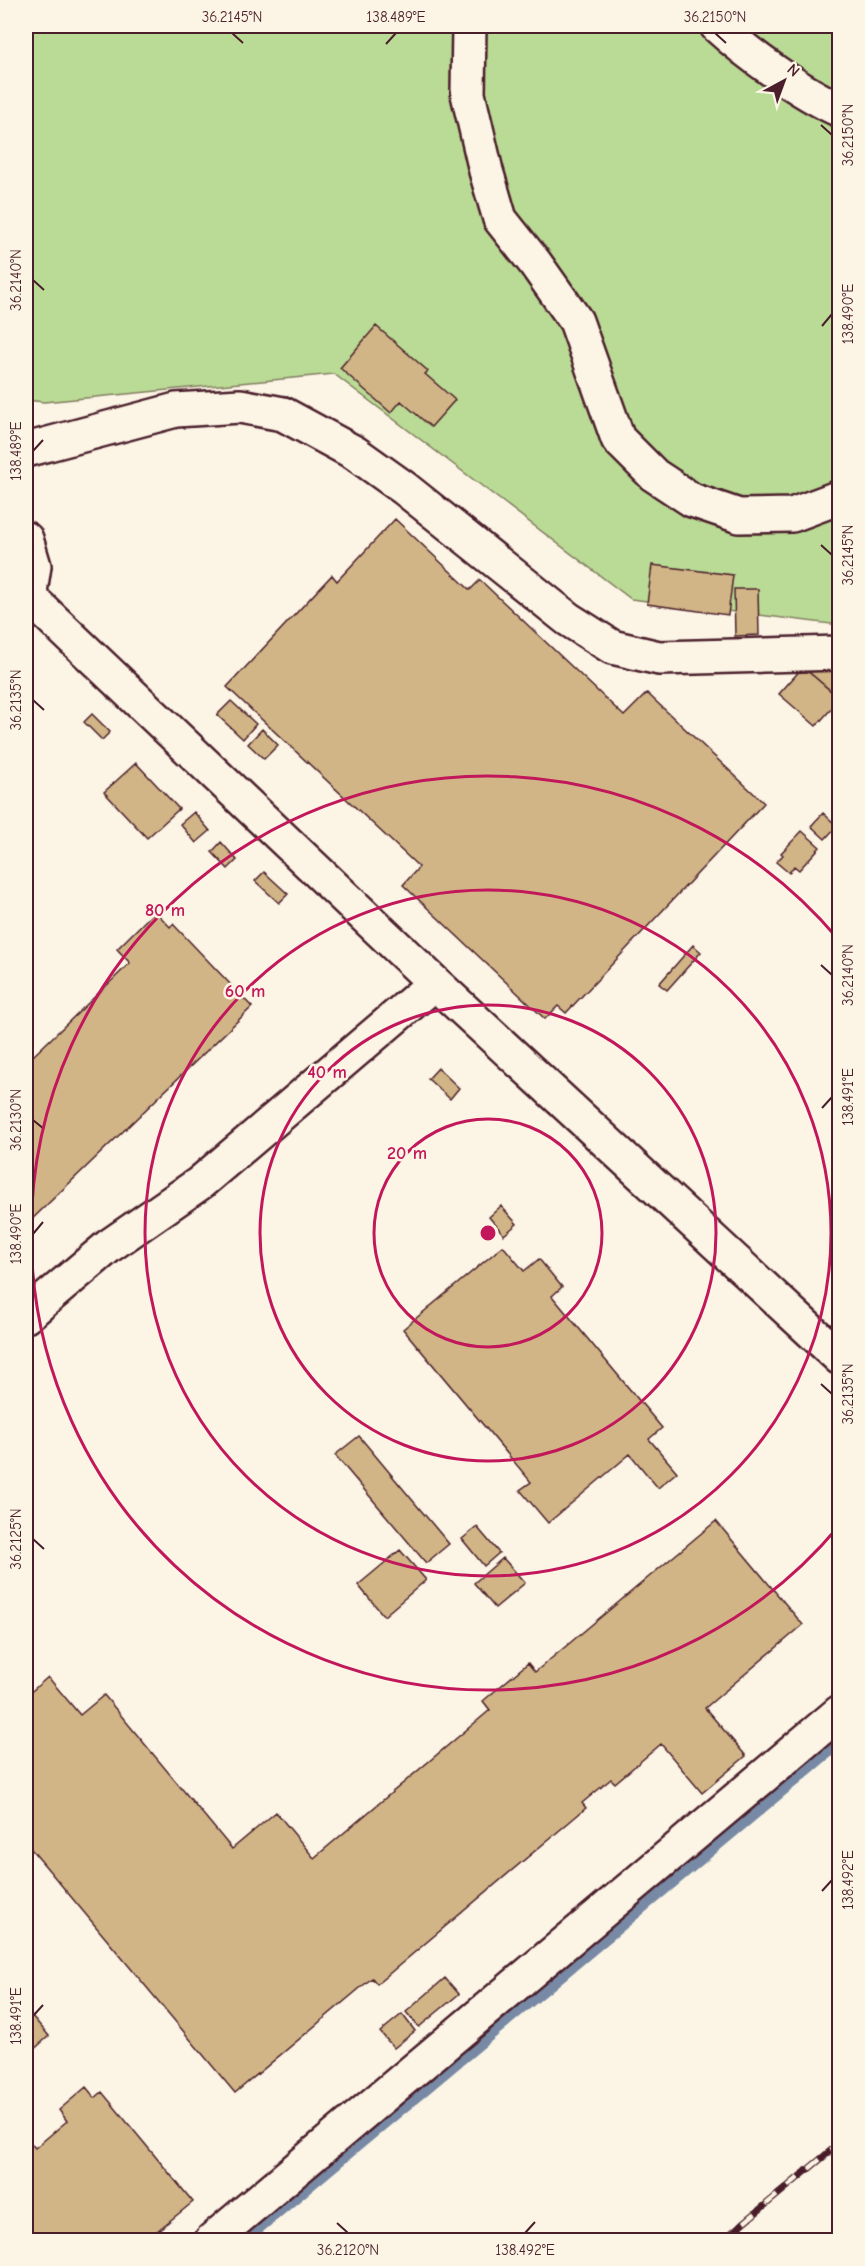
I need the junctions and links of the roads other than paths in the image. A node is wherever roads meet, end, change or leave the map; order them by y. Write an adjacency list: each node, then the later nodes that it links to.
1 (469, 26): 5 (street)
2 (717, 26): 3 (street)
3 (840, 110)
4 (26, 450): 8 (street)
5 (840, 497)
6 (26, 539): 7 (street)
7 (27, 596): 9 (street)
8 (840, 653)
9 (435, 983): 10 (street); 11 (street)
10 (26, 1316)
11 (840, 1358)
12 (840, 1712): 13 (street)
13 (213, 2241)

